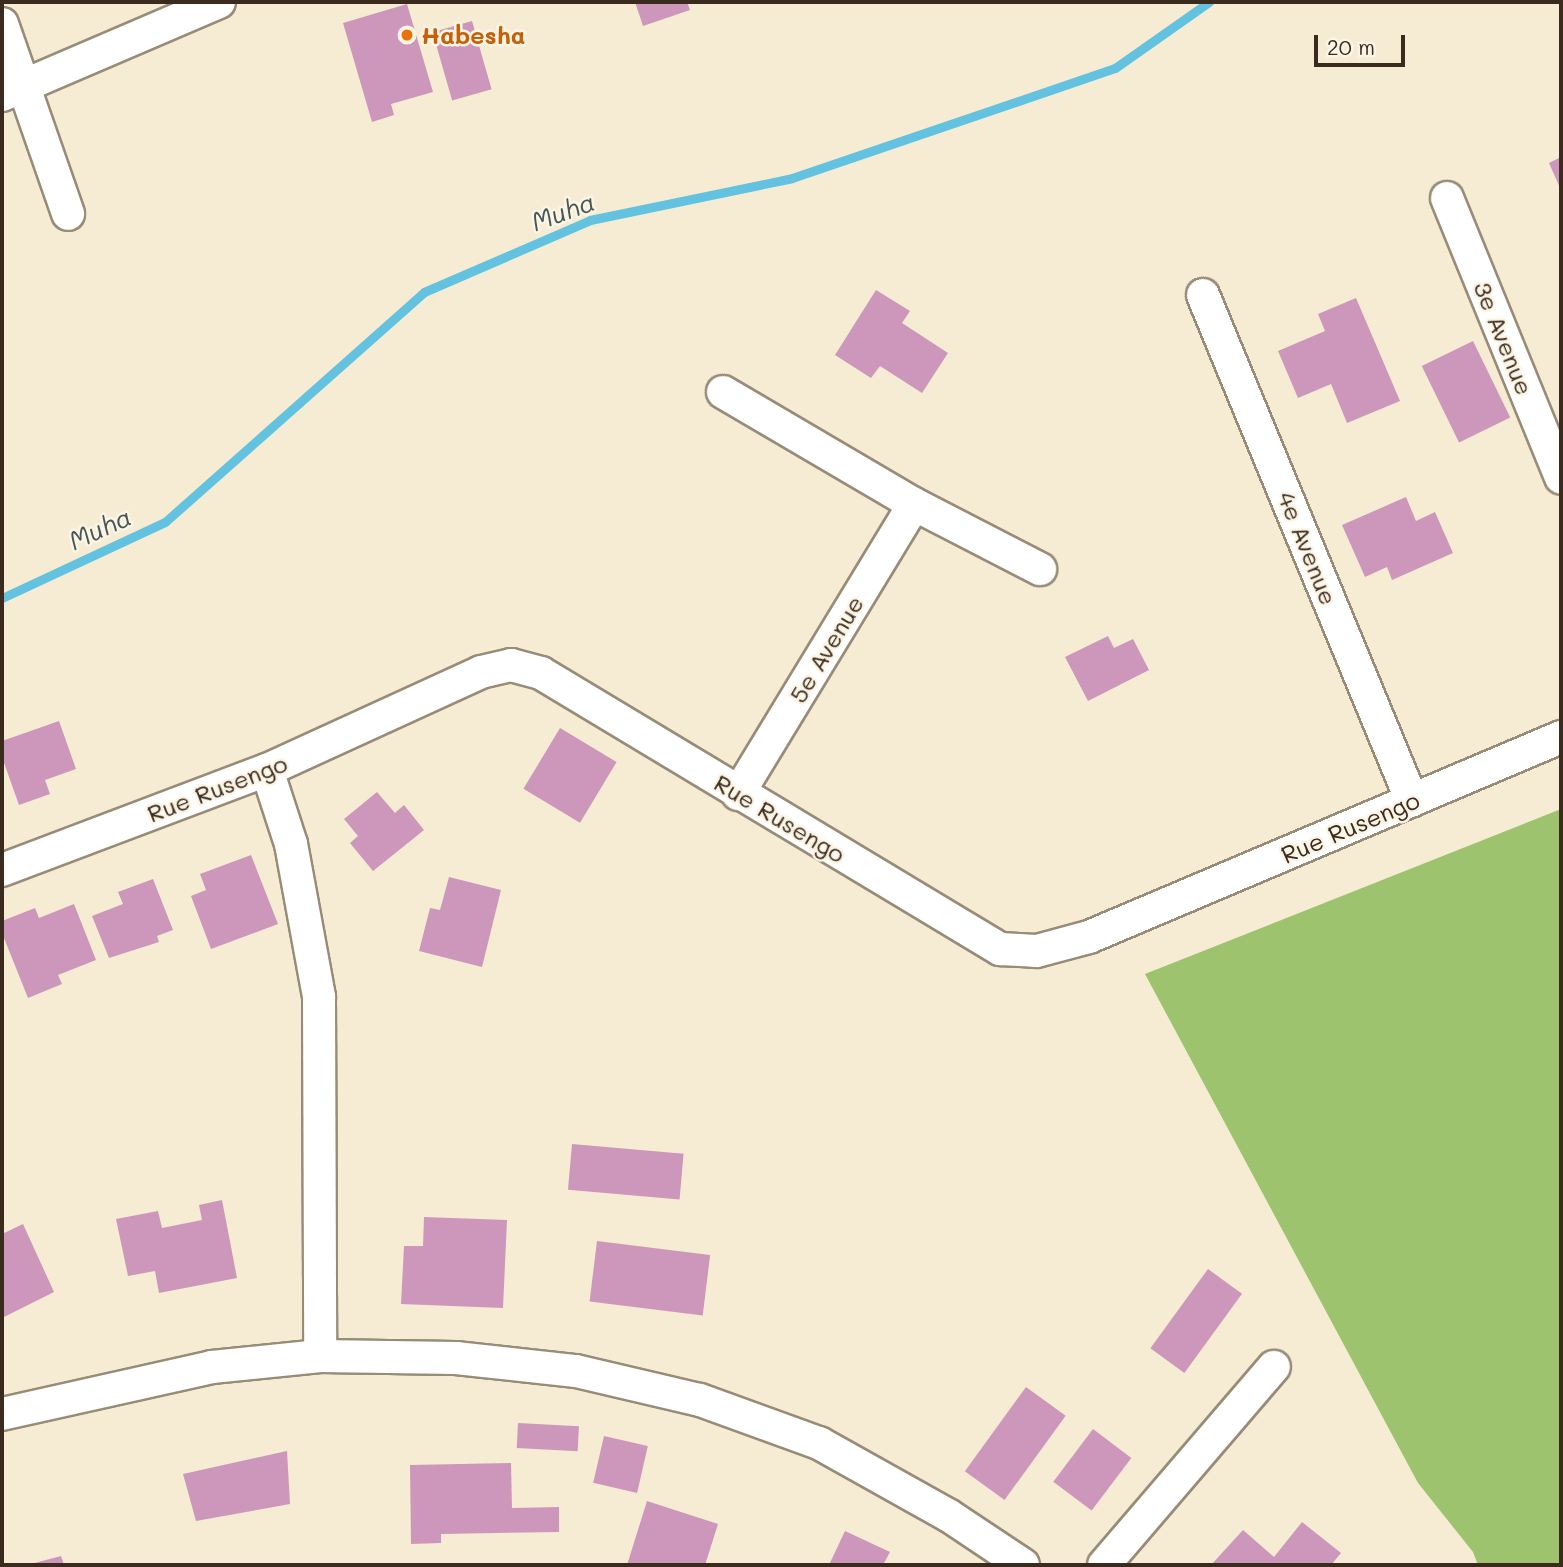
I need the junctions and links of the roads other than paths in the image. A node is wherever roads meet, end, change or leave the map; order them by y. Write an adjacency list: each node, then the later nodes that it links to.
1 (219, 2): 3 (street)
2 (2, 24): 3 (street)
3 (12, 90): 5 (street)
4 (1447, 198): 8 (street, 3e Avenue)
5 (68, 214)
6 (1203, 295): 14 (street, 4e Avenue)
7 (723, 392): 9 (street)
8 (1561, 478)
9 (914, 504): 10 (street); 13 (street, 5e Avenue)
10 (1040, 569)
11 (1561, 737): 14 (street, Rue Rusengo)
12 (267, 770): 13 (street, Rue Rusengo); 15 (street, Rue Rusengo); 16 (street)
13 (738, 794): 14 (street, Rue Rusengo)
14 (1412, 801)
15 (2, 870)
16 (320, 1356): 18 (street); 19 (street)
17 (1274, 1367): 20 (street)
18 (2, 1414)
19 (1023, 1565)
20 (1104, 1565)

